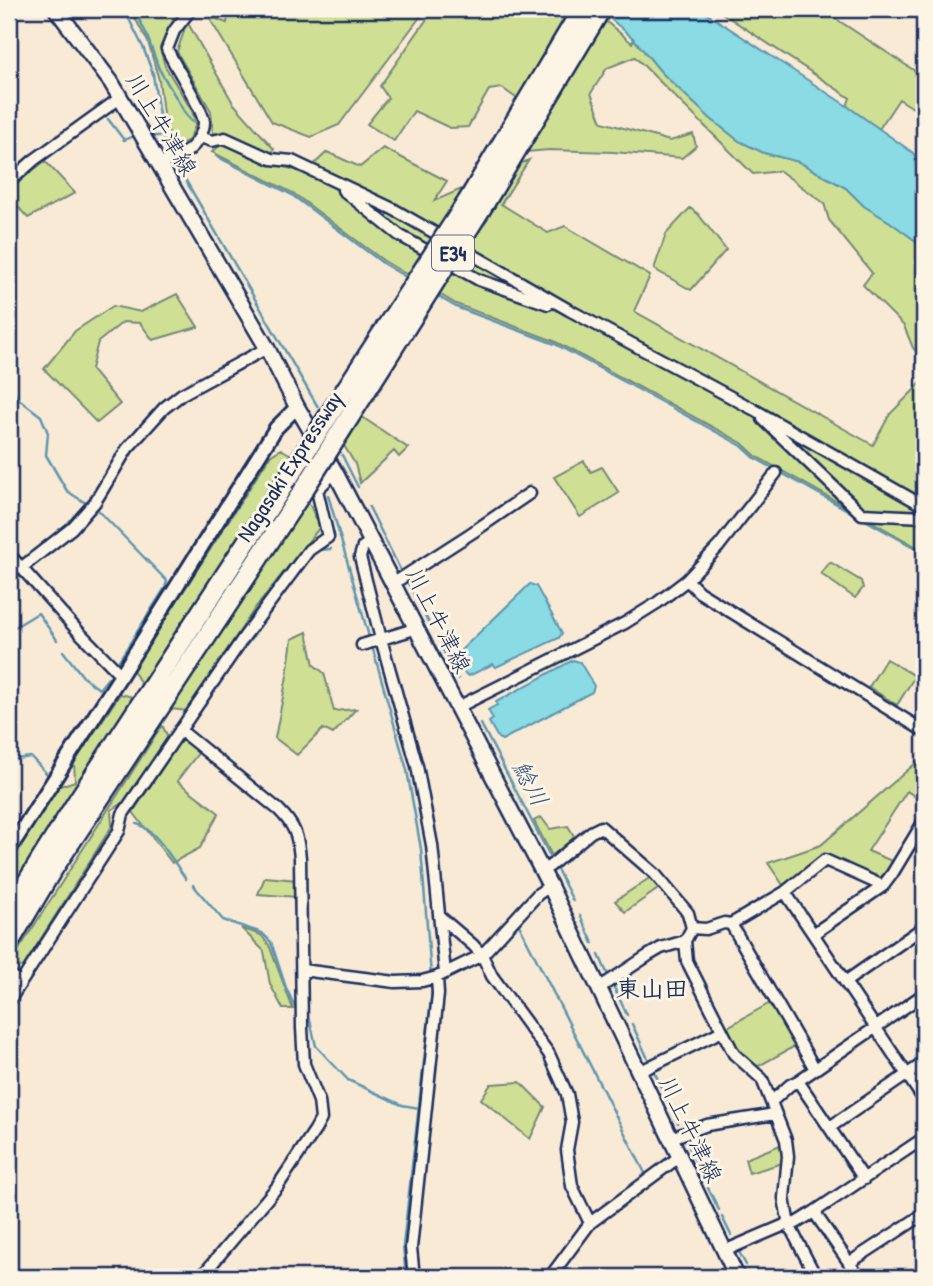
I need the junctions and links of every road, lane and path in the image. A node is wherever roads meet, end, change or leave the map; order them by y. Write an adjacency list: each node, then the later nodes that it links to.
1 (56, 9): 5 (main road, 川上牛津線)
2 (191, 9): 6 (street)
3 (582, 9): 38 (highway, Nagasaki Expressway / E34, bridge)
4 (601, 9): 45 (highway, Nagasaki Expressway / E34, bridge)
5 (120, 98): 7 (main road, 川上牛津線); 9 (street)
6 (200, 137): 7 (street); 8 (street)
7 (163, 164): 11 (main road, 川上牛津線)
8 (329, 178): 10 (street); 10 (street)
9 (9, 182)
10 (569, 310): 13 (street)
11 (267, 348): 12 (main road, 川上牛津線); 21 (street)
12 (297, 407): 14 (main road, 川上牛津線); 27 (street)
13 (753, 409): 17 (street); 18 (street)
14 (335, 472): 19 (main road, 川上牛津線); 29 (street)
15 (776, 472): 22 (street)
16 (530, 493): 23 (street)
17 (924, 506)
18 (924, 517)
19 (372, 541): 23 (main road, 川上牛津線); 25 (street)
20 (9, 554): 21 (street)
21 (21, 568): 27 (street)
22 (687, 580): 28 (street); 30 (street)
23 (394, 583): 24 (main road, 川上牛津線)
24 (416, 626): 25 (street); 28 (main road, 川上牛津線)
25 (381, 639): 26 (street); 39 (street)
26 (362, 645)
27 (121, 675): 33 (street)
28 (458, 707): 34 (main road, 川上牛津線)
29 (180, 730): 47 (street); 50 (street)
30 (924, 731)
31 (924, 821): 32 (street)
32 (921, 834): 36 (street)
33 (9, 850)
34 (542, 870): 35 (main road, 川上牛津線); 41 (street)
35 (550, 886): 46 (street); 52 (main road, 川上牛津線)
36 (883, 886): 37 (street); 43 (street)
37 (785, 892): 40 (street); 43 (street)
38 (9, 911)
39 (439, 916): 46 (street); 48 (street)
40 (731, 924): 41 (street); 58 (street)
41 (692, 928): 44 (street)
42 (924, 928): 51 (street)
43 (813, 934): 51 (street)
44 (685, 941): 52 (street); 56 (street)
45 (9, 943)
46 (482, 955): 48 (street); 72 (street)
47 (302, 970): 48 (street); 76 (street)
48 (441, 975): 77 (street)
49 (9, 976): 50 (street)
50 (21, 981): 54 (street)
51 (845, 982): 55 (street)
52 (599, 988): 59 (main road, 川上牛津線)
53 (924, 994): 55 (street)
54 (9, 1000)
55 (876, 1027): 58 (street); 60 (street)
56 (722, 1031): 59 (street); 63 (street)
57 (924, 1063): 60 (street)
58 (815, 1069): 61 (street)
59 (639, 1072): 66 (main road, 川上牛津線)
60 (907, 1075): 62 (street); 65 (street)
61 (798, 1081): 63 (street); 65 (street)
62 (924, 1100)
63 (771, 1102): 64 (street)
64 (775, 1114): 66 (street); 73 (street)
65 (830, 1127): 69 (street)
66 (671, 1138): 68 (main road, 川上牛津線)
67 (924, 1138): 69 (street)
68 (679, 1157): 72 (street); 74 (main road, 川上牛津線)
69 (864, 1179): 70 (street)
70 (814, 1212): 73 (street); 75 (street)
71 (924, 1214): 75 (street)
72 (590, 1223): 78 (street)
73 (789, 1225): 74 (street); 80 (street)
74 (724, 1251): 79 (main road, 川上牛津線)
75 (849, 1264): 81 (street)
76 (201, 1277)
77 (414, 1277)
78 (550, 1277)
79 (737, 1277)
80 (816, 1277)
81 (859, 1277)

